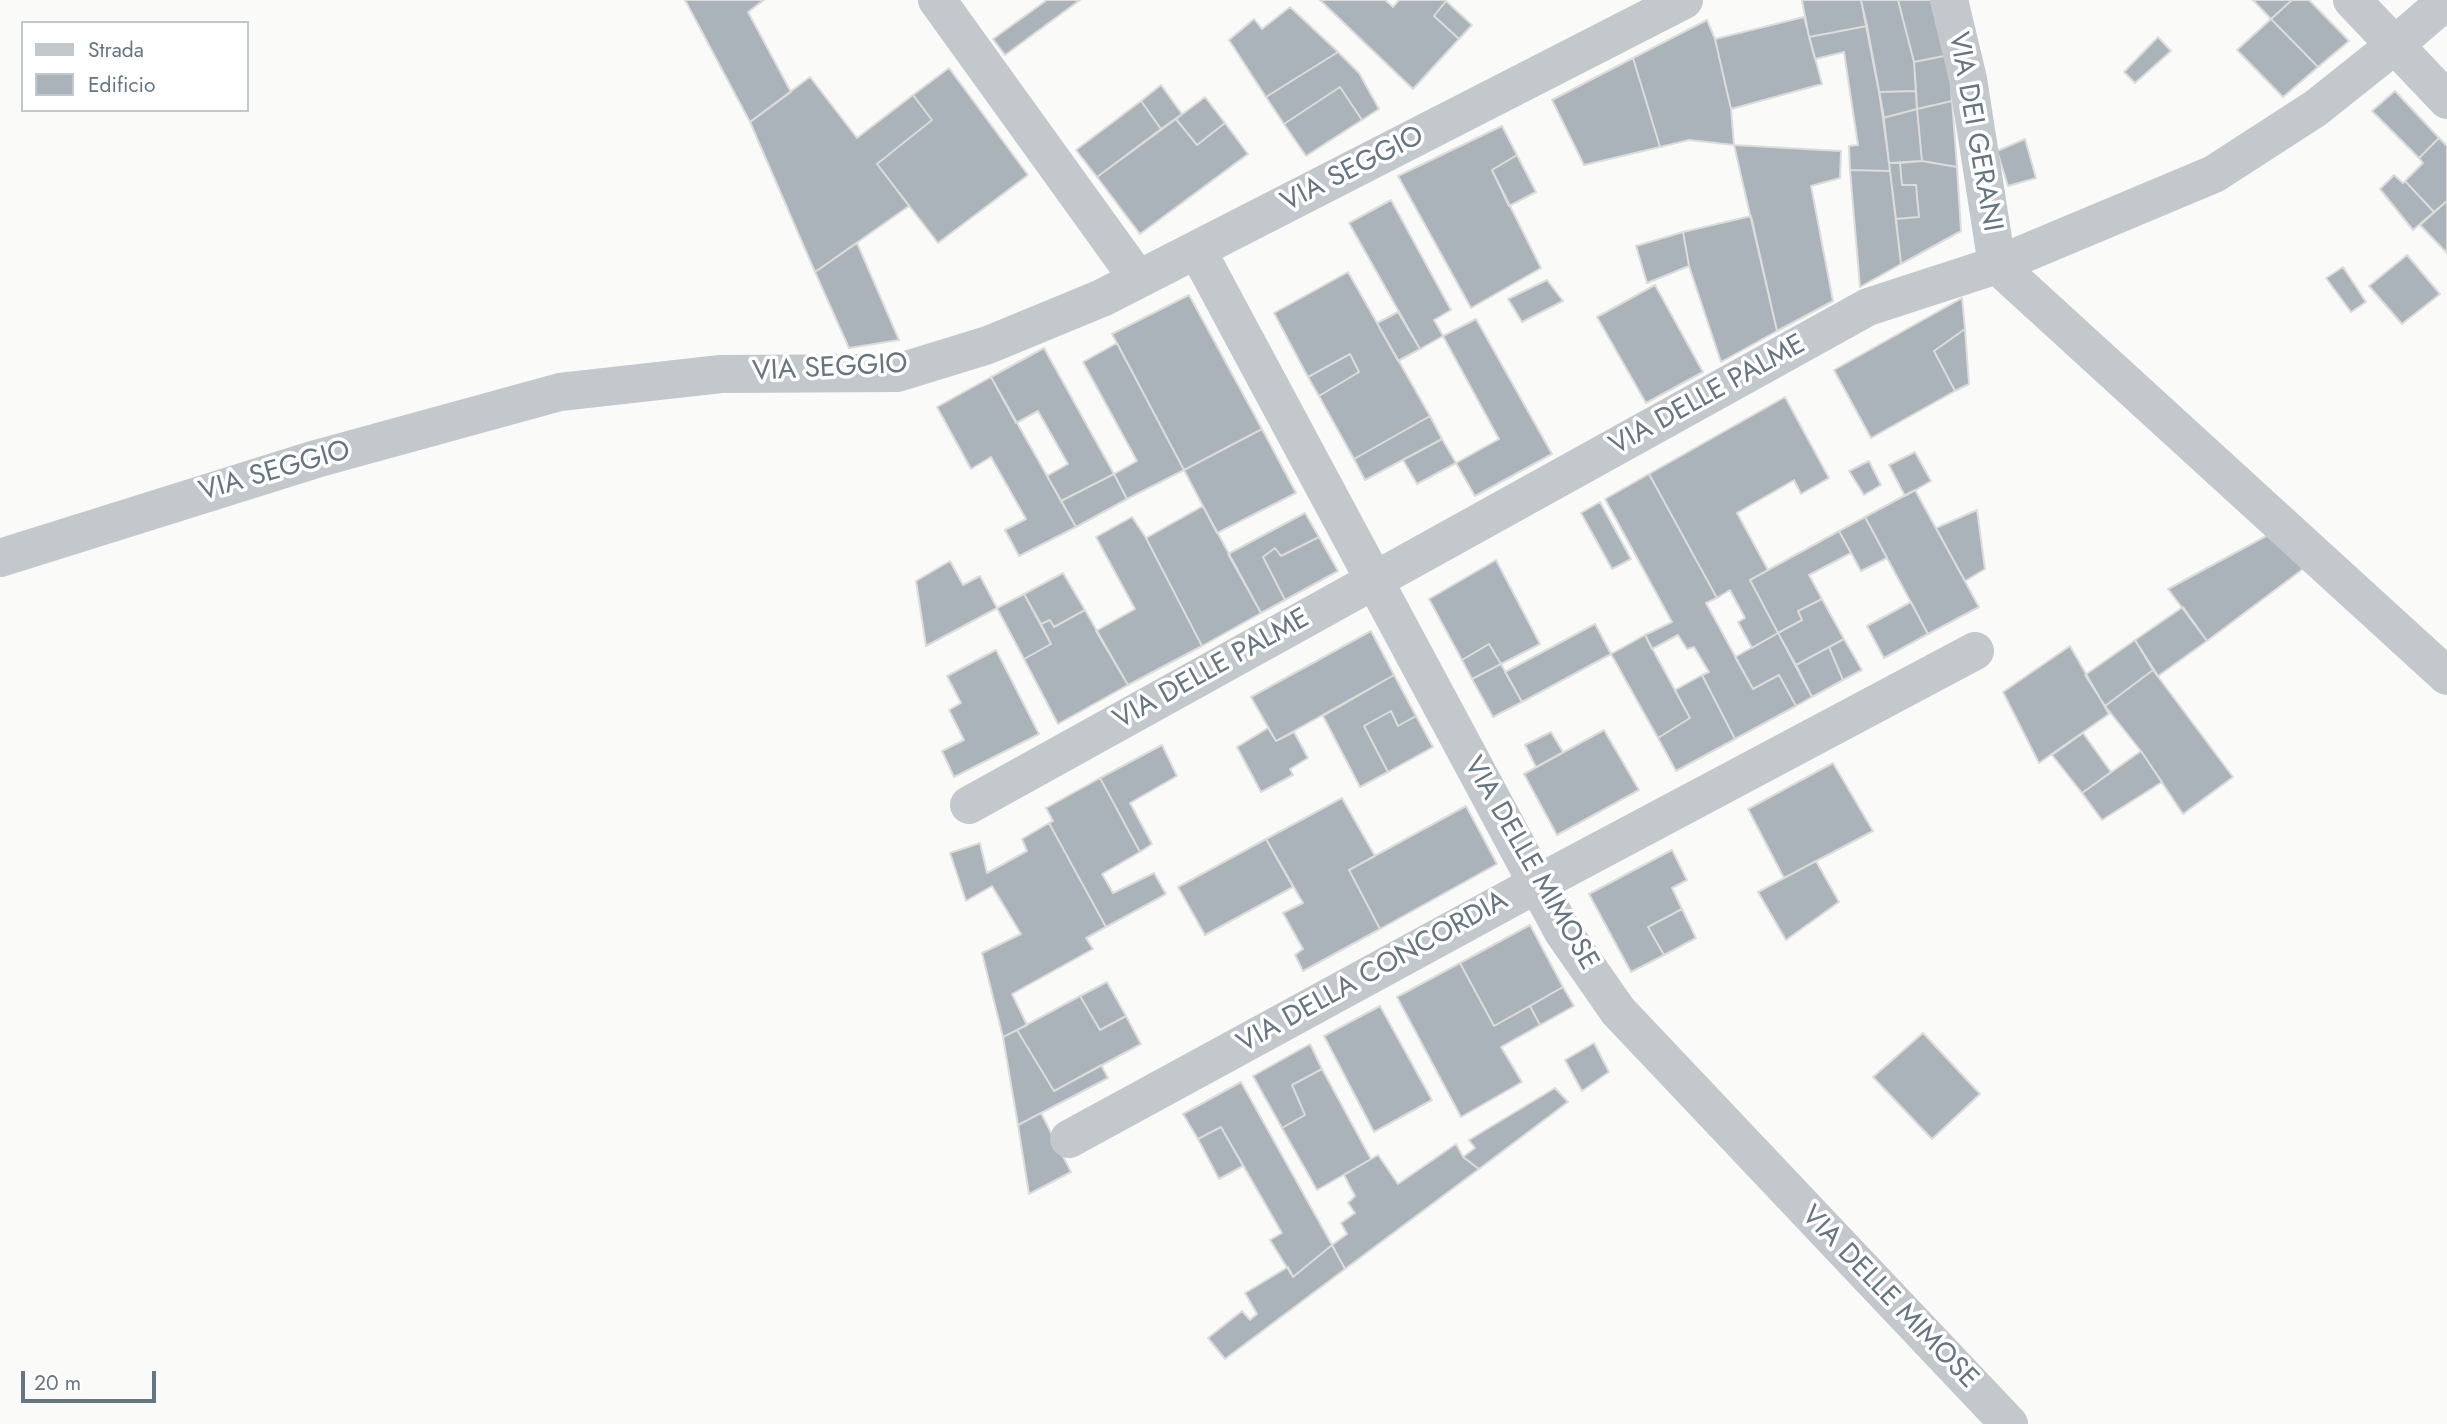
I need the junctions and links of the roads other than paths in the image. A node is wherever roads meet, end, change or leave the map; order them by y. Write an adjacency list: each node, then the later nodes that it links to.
1 (937, 0): 10 (street)
2 (1684, 0): 8 (street, VIA SEGGIO)
3 (1949, 0): 9 (street, VIA DEI GERANI)
4 (2353, 0): 6 (street)
5 (2446, 0): 6 (street, VIA DELLE PALME)
6 (2396, 45): 7 (street); 9 (street, VIA DELLE PALME)
7 (2447, 100)
8 (1197, 250): 10 (street, VIA SEGGIO); 12 (street, VIA DELLE MIMOSE)
9 (1997, 265): 12 (street, VIA DELLE PALME); 14 (street)
10 (1138, 279): 11 (street, VIA SEGGIO)
11 (0, 558)
12 (1374, 580): 15 (street, VIA DELLE PALME); 16 (street, VIA DELLE MIMOSE)
13 (1975, 651): 16 (street, VIA DELLA CONCORDIA)
14 (2447, 676)
15 (969, 805)
16 (1537, 884): 17 (street, VIA DELLA CONCORDIA); 18 (street, VIA DELLE MIMOSE)
17 (1069, 1139)
18 (2009, 1424)

